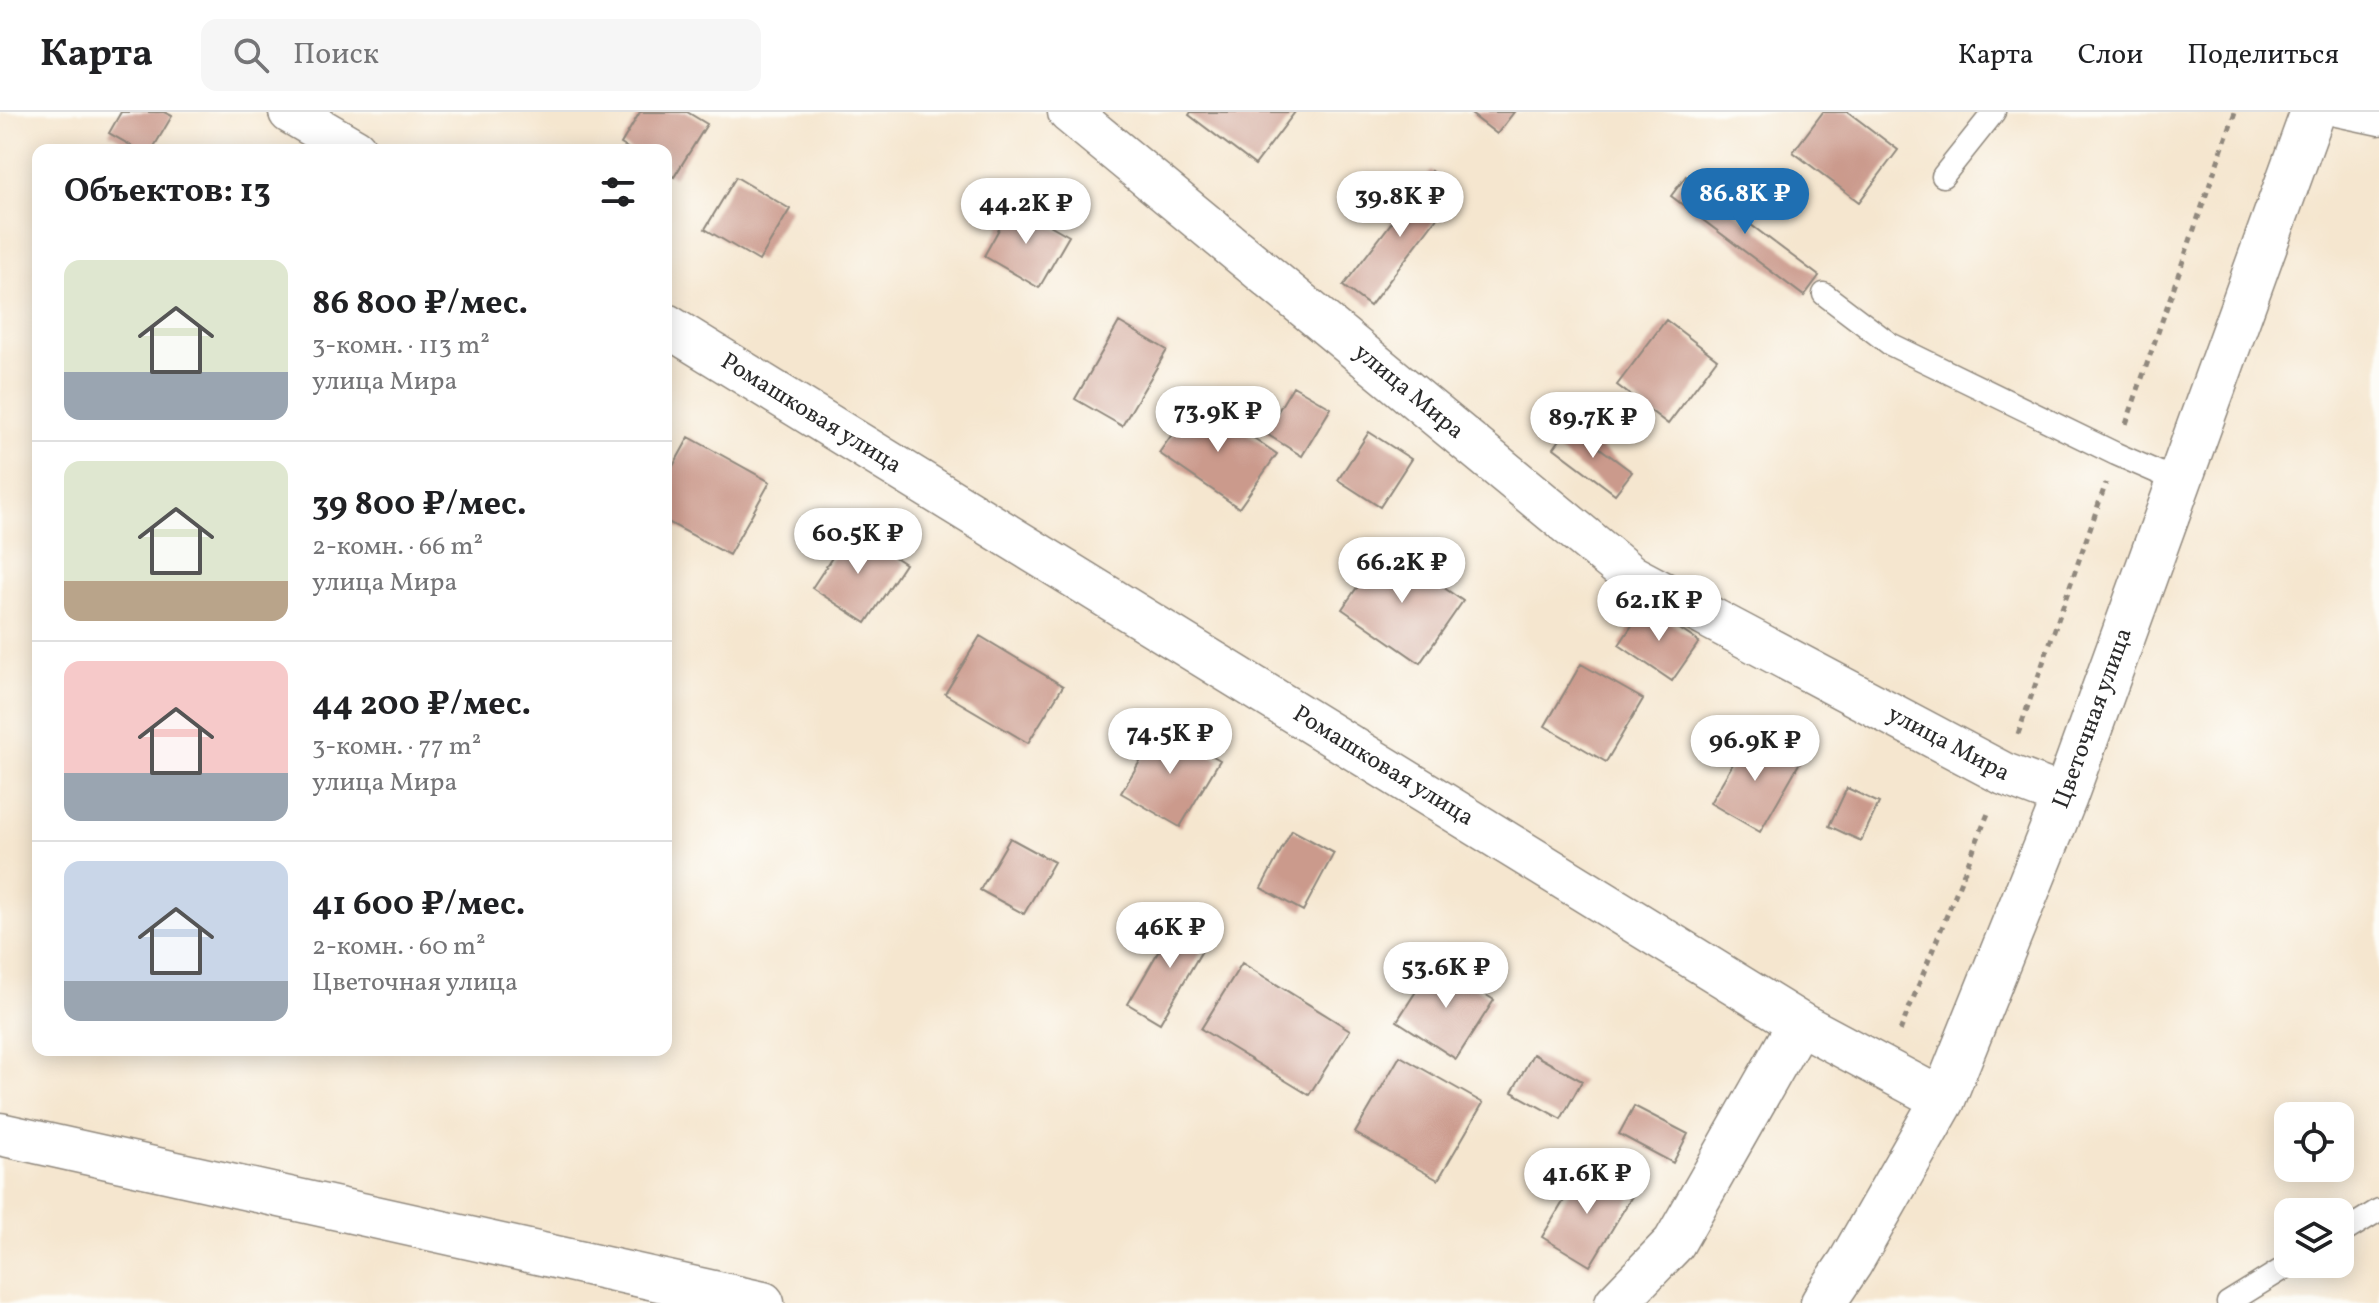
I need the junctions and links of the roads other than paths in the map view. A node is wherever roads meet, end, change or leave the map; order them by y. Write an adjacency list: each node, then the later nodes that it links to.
1 (290, 112): 7 (street)
2 (1069, 112): 12 (street, улица Мира)
3 (1994, 112): 8 (lane)
4 (2313, 112): 11 (main road, Цветочная улица)
5 (2322, 112): 6 (lane)
6 (2379, 124)
7 (345, 144)
8 (1943, 176)
9 (1824, 294): 11 (lane)
10 (672, 329): 13 (street, Ромашковая улица)
11 (2180, 482): 12 (main road, Цветочная улица)
12 (2065, 797): 14 (main road, Цветочная улица)
13 (1799, 1023): 14 (street, Ромашковая улица); 20 (street)
14 (1943, 1100): 21 (main road, Цветочная улица)
15 (0, 1134): 19 (street)
16 (2379, 1210): 17 (lane)
17 (2354, 1225)
18 (2274, 1275): 22 (lane)
19 (763, 1303)
20 (1616, 1303)
21 (1823, 1303)
22 (2228, 1303)

